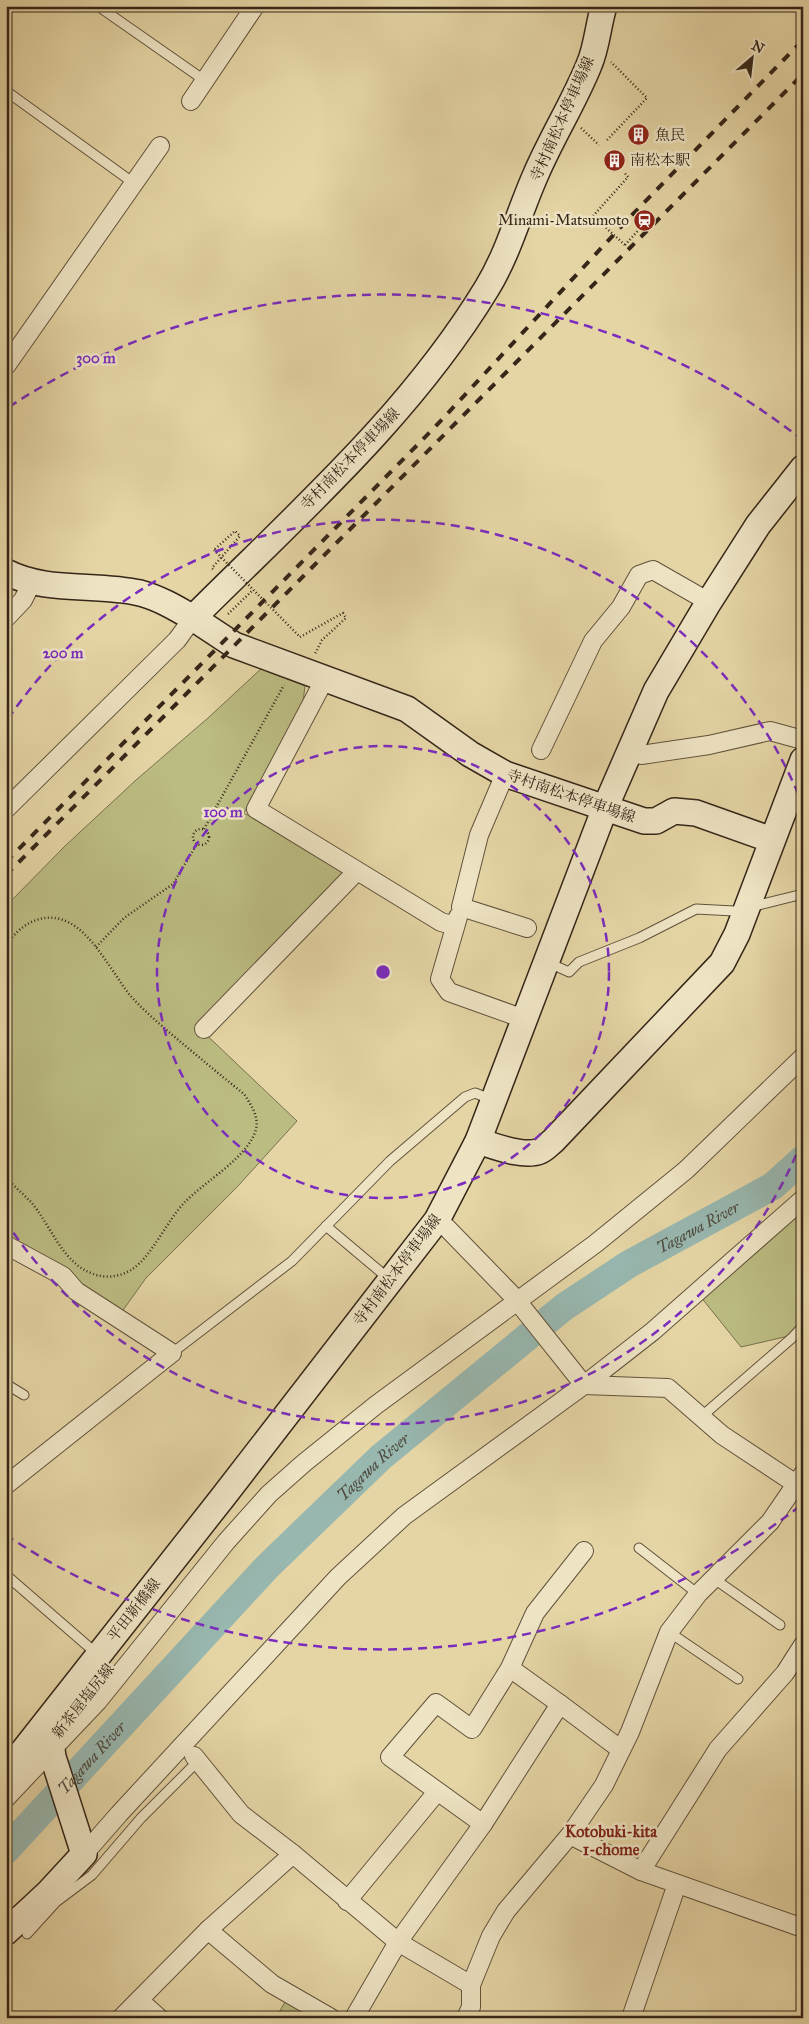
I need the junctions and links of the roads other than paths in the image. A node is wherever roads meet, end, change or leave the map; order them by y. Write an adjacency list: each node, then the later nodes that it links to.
1 (98, 6): 4 (lane)
2 (255, 6): 4 (street)
3 (604, 6): 15 (main road, 寺村南松本停車場線)
4 (204, 80): 6 (street)
5 (6, 91): 8 (lane)
6 (191, 101)
7 (160, 146): 8 (street)
8 (135, 184): 9 (street)
9 (6, 366)
10 (803, 468): 13 (main road, 寺村南松本停車場線)
11 (6, 572): 12 (main road)
12 (32, 582): 14 (street); 15 (main road)
13 (709, 602): 18 (street); 22 (main road, 寺村南松本停車場線)
14 (6, 618)
15 (193, 618): 16 (main road, 寺村南松本停車場線); 23 (street)
16 (323, 678): 21 (main road, 寺村南松本停車場線); 25 (street)
17 (803, 740): 19 (street)
18 (541, 750)
19 (641, 755)
20 (803, 760): 24 (main road)
21 (505, 774): 22 (main road, 寺村南松本停車場線); 27 (street)
22 (605, 808): 24 (main road, 寺村南松本停車場線); 31 (main road, 寺村南松本停車場線)
23 (6, 809)
24 (772, 840): 28 (main road)
25 (357, 871): 29 (street); 33 (street)
26 (803, 894): 28 (lane)
27 (461, 907): 29 (street); 30 (street)
28 (746, 908): 31 (lane); 36 (main road)
29 (455, 926): 32 (street)
30 (527, 928)
31 (545, 964): 32 (main road, 寺村南松本停車場線)
32 (524, 1019): 35 (main road, 寺村南松本停車場線)
33 (204, 1029)
34 (803, 1057): 42 (street)
35 (493, 1100): 36 (main road, 寺村南松本停車場線); 39 (lane)
36 (478, 1141): 38 (main road, 寺村南松本停車場線)
37 (803, 1198): 45 (street)
38 (437, 1220): 41 (main road, 寺村南松本停車場線); 42 (street)
39 (326, 1226): 41 (lane); 44 (lane)
40 (6, 1245): 44 (street)
41 (391, 1281): 51 (main road, 寺村南松本停車場線)
42 (519, 1305): 45 (street); 66 (street)
43 (803, 1326): 48 (lane)
44 (172, 1353): 50 (street)
45 (582, 1383): 48 (street); 64 (street)
46 (6, 1384): 47 (lane)
47 (24, 1394)
48 (701, 1417): 49 (street)
49 (799, 1479): 55 (street)
50 (6, 1485)
51 (223, 1497): 60 (main road, 平田新橋線); 66 (main road, 新茶屋塩尻線)
52 (640, 1548): 56 (lane)
53 (584, 1551): 61 (street)
54 (6, 1575): 60 (lane)
55 (713, 1578): 56 (street); 57 (lane)
56 (698, 1594): 58 (street)
57 (780, 1625)
58 (669, 1632): 62 (lane); 65 (street)
59 (803, 1645): 77 (street)
60 (99, 1656): 68 (main road, 平田新橋線)
61 (510, 1668): 63 (street); 70 (street)
62 (738, 1679)
63 (560, 1704): 65 (street); 73 (street)
64 (202, 1726): 67 (street); 72 (street)
65 (620, 1748): 74 (street)
66 (52, 1750): 69 (main road); 71 (street); 75 (main road, 新茶屋塩尻線)
67 (196, 1759): 72 (street); 76 (street); 79 (lane)
68 (9, 1761)
69 (6, 1787)
70 (437, 1792): 73 (street); 80 (street)
71 (6, 1798)
72 (119, 1814): 75 (street)
73 (483, 1824): 84 (street)
74 (570, 1835): 77 (street); 85 (street)
75 (82, 1848): 79 (main road)
76 (293, 1854): 80 (street); 82 (street)
77 (641, 1871): 78 (street)
78 (677, 1884): 81 (street); 92 (street)
79 (52, 1897): 83 (main road)
80 (348, 1901): 84 (street)
81 (803, 1928)
82 (208, 1930): 86 (street); 89 (street)
83 (16, 1933)
84 (398, 1942): 85 (street); 90 (street)
85 (471, 1985): 91 (street)
86 (139, 2000): 87 (street); 88 (street)
87 (121, 2018)
88 (159, 2018)
89 (331, 2018)
90 (354, 2018)
91 (466, 2018)
92 (631, 2018)

